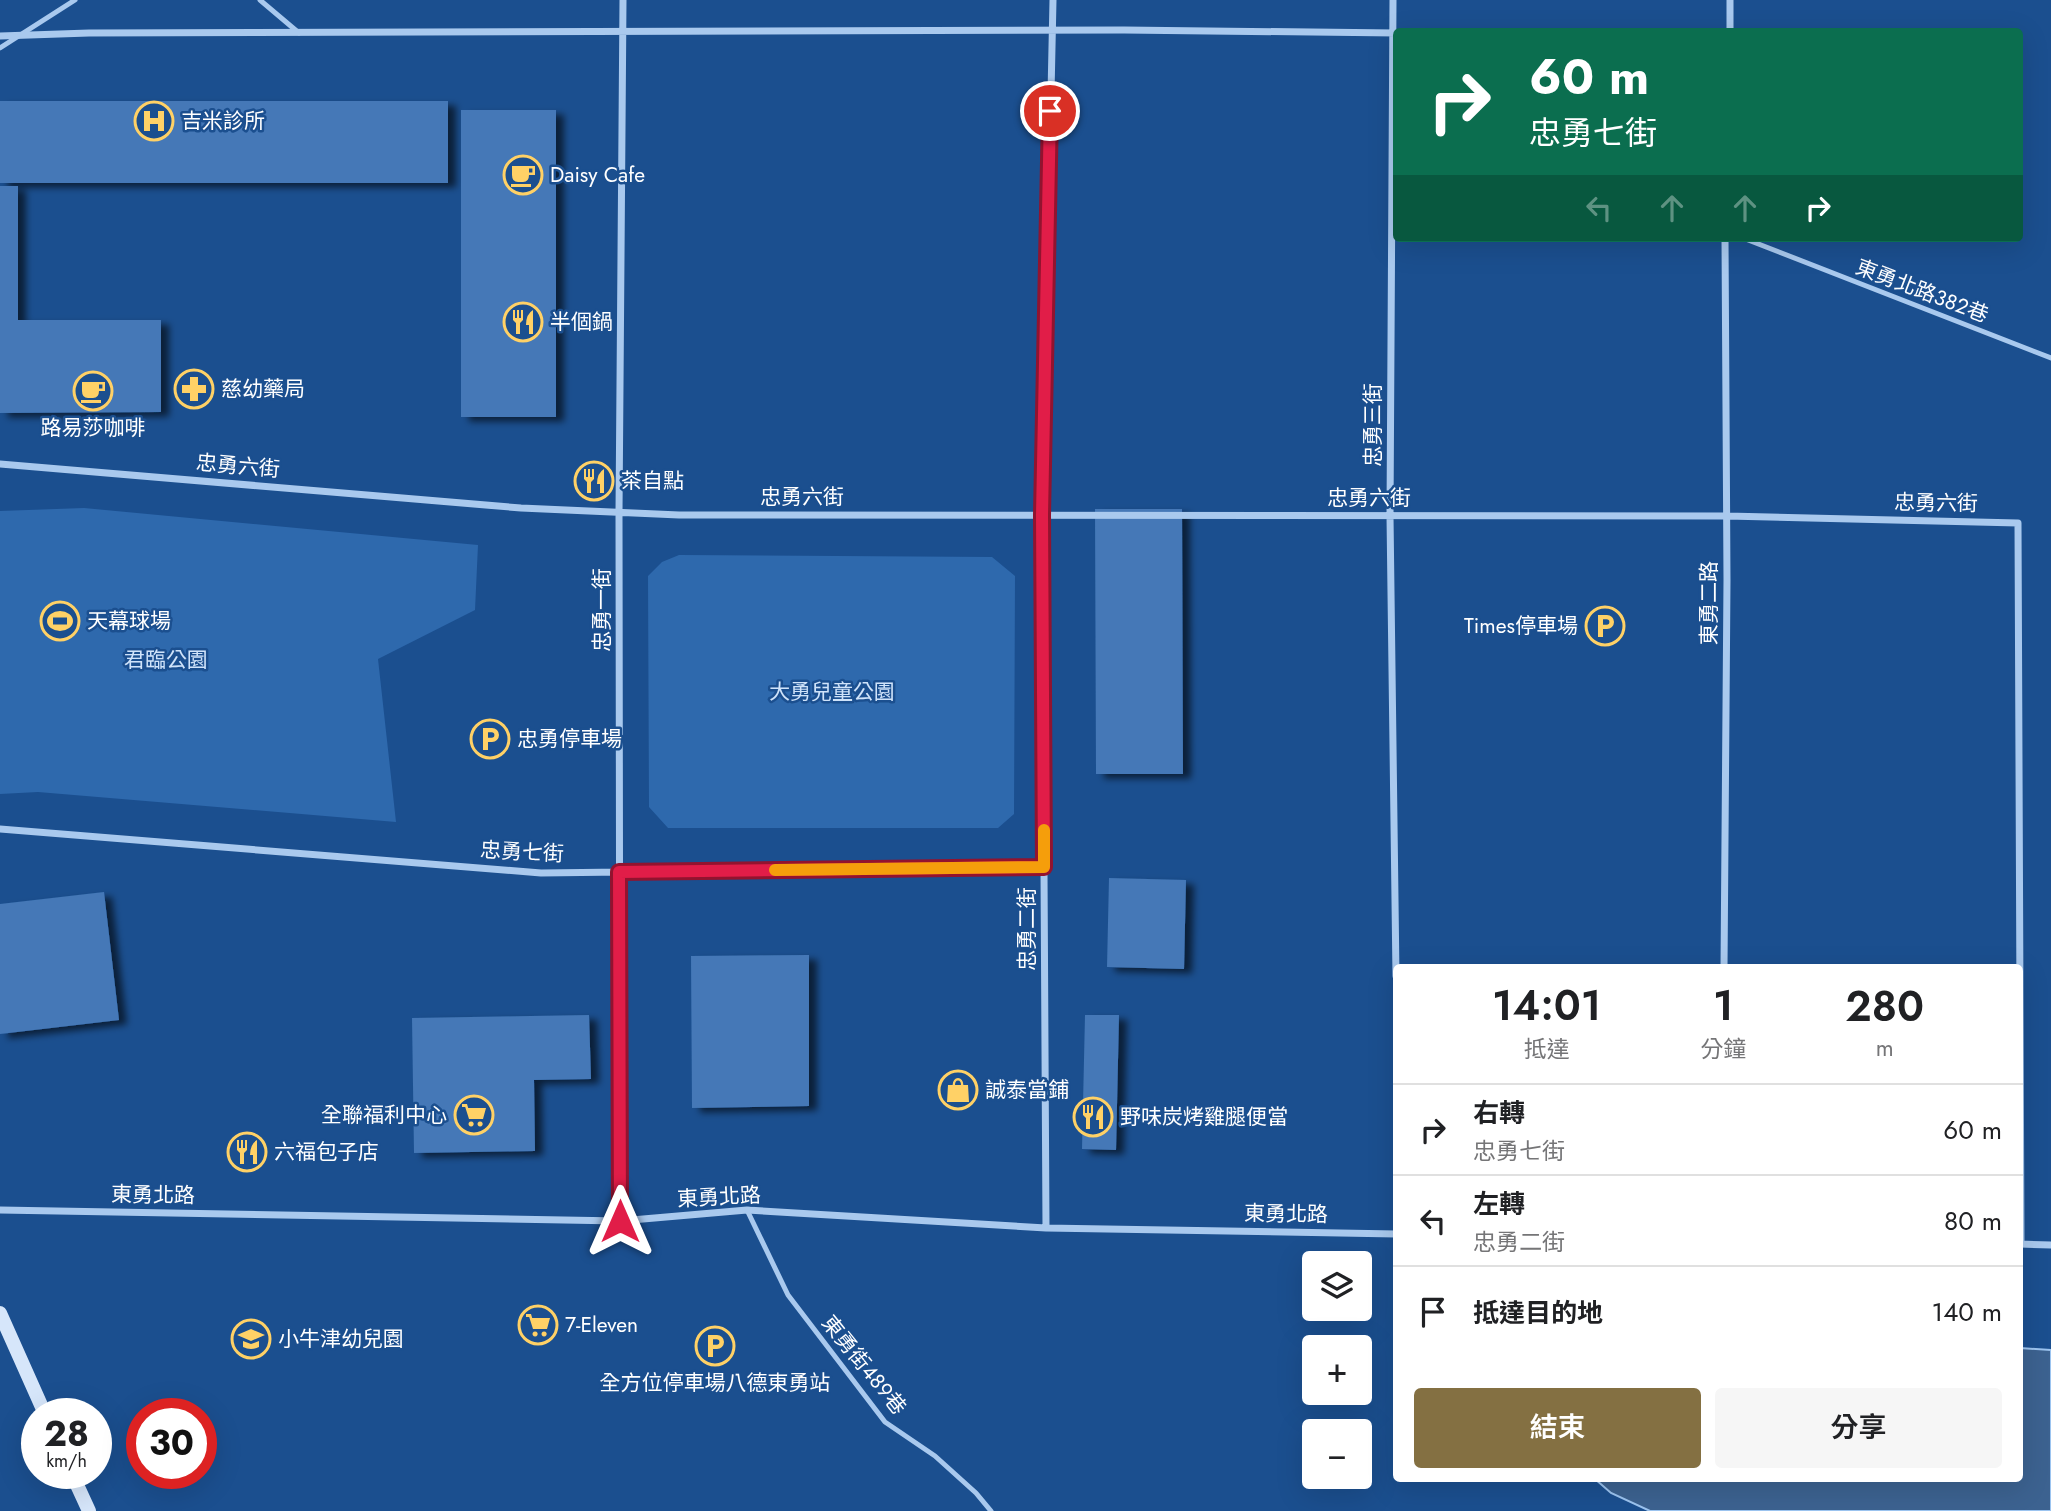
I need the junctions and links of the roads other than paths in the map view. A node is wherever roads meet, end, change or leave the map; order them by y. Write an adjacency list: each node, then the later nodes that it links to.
1 (75, 0): 14 (lane)
2 (260, 0): 11 (lane)
3 (623, 0): 10 (street, 忠勇一街)
4 (1052, 0): 9 (street, 忠勇二街)
5 (1393, 0): 7 (street, 忠勇三街)
6 (1730, 0): 8 (street)
7 (1394, 28)
8 (1730, 28)
9 (1051, 30): 10 (street); 12 (street); 22 (street, 忠勇二街)
10 (623, 32): 11 (street); 21 (street, 忠勇一街)
11 (299, 33): 14 (street)
12 (1393, 33)
13 (0, 36): 14 (street)
14 (19, 36): 15 (lane)
15 (0, 48)
16 (1393, 154): 23 (street, 忠勇三街)
17 (1726, 242): 24 (street, 東勇二路)
18 (1753, 242): 19 (lane, 東勇北路382巷)
19 (2051, 358)
20 (0, 464): 21 (street, 忠勇六街)
21 (619, 513): 22 (street, 忠勇六街); 27 (street, 忠勇一街)
22 (1042, 515): 23 (street, 忠勇六街); 26 (street, 忠勇二街)
23 (1390, 516): 24 (street, 忠勇六街); 28 (street, 忠勇三街)
24 (1727, 516): 29 (street, 東勇二路); 30 (street, 忠勇六街)
25 (0, 829): 27 (street, 忠勇七街)
26 (1044, 867): 27 (street, 忠勇七街); 34 (street, 忠勇二街)
27 (619, 872): 33 (street, 忠勇一街)
28 (1396, 964)
29 (1724, 964)
30 (2019, 964)
31 (0, 1210): 33 (street, 東勇北路)
32 (747, 1210): 33 (street, 東勇北路); 34 (street, 東勇北路); 42 (lane, 東勇街489巷)
33 (620, 1221)
34 (1046, 1228): 35 (street, 東勇北路)
35 (1393, 1234)
36 (2023, 1244): 37 (street)
37 (2051, 1245)
38 (0, 1313): 39 (street)
39 (38, 1398)
40 (79, 1489): 41 (street)
41 (89, 1511)
42 (991, 1511)

